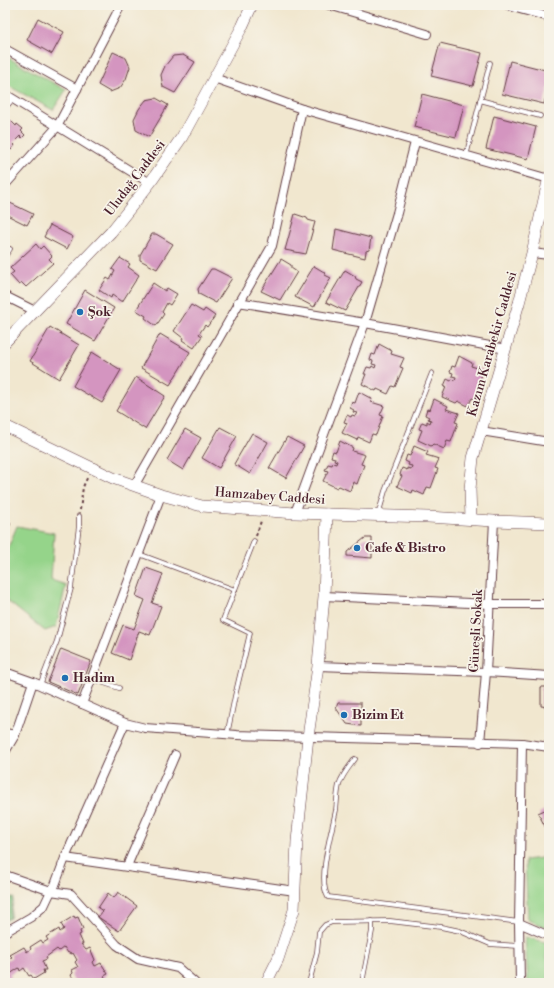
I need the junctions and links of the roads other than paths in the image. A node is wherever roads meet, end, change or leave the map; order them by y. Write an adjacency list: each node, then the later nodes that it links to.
1 (121, 5): 10 (street)
2 (252, 5): 9 (street, Uludağ Caddesi)
3 (330, 5): 6 (street)
4 (506, 5): 5 (street)
5 (549, 17)
6 (427, 34)
7 (5, 49): 10 (street)
8 (490, 63): 13 (lane)
9 (214, 78): 15 (street); 21 (street, Uludağ Caddesi)
10 (77, 89): 17 (street)
11 (5, 94): 12 (street)
12 (13, 99): 14 (lane); 17 (street)
13 (480, 100): 16 (lane); 19 (lane)
14 (5, 108)
15 (302, 109): 18 (street); 28 (street)
16 (540, 116)
17 (57, 127): 21 (street); 22 (street)
18 (415, 142): 19 (street); 30 (street)
19 (466, 156): 20 (street)
20 (549, 178): 24 (street, Kazım Karabekir Caddesi)
21 (150, 183): 29 (street, Uludağ Caddesi)
22 (5, 185)
23 (10, 249): 26 (lane)
24 (532, 253): 25 (street); 32 (street, Kazım Karabekir Caddesi)
25 (549, 255)
26 (5, 256)
27 (5, 296): 29 (street)
28 (238, 302): 30 (street); 37 (street)
29 (35, 311): 31 (street, Uludağ Caddesi)
30 (365, 323): 32 (street); 39 (street)
31 (5, 342)
32 (506, 349): 35 (street, Kazım Karabekir Caddesi)
33 (432, 373): 42 (lane)
34 (5, 426): 37 (street, Hamzabey Caddesi)
35 (481, 431): 36 (street); 43 (street, Kazım Karabekir Caddesi)
36 (549, 442)
37 (134, 486): 38 (street, Hamzabey Caddesi)
38 (161, 495): 39 (street, Hamzabey Caddesi); 49 (street)
39 (295, 513): 40 (street, Hamzabey Caddesi)
40 (327, 514): 42 (street, Hamzabey Caddesi); 51 (street)
41 (79, 516): 59 (lane)
42 (378, 516): 43 (street, Hamzabey Caddesi)
43 (471, 519): 44 (street, Hamzabey Caddesi)
44 (494, 521): 45 (street, Hamzabey Caddesi); 52 (street, Güneşli Sokak)
45 (549, 523)
46 (8, 524): 47 (lane)
47 (5, 531)
48 (254, 541): 50 (lane)
49 (139, 554): 50 (lane); 58 (street)
50 (235, 590): 65 (lane)
51 (324, 596): 52 (street); 54 (street)
52 (490, 604): 53 (street); 56 (street, Güneşli Sokak)
53 (549, 604)
54 (318, 666): 56 (street); 66 (street)
55 (5, 672): 59 (street)
56 (486, 672): 57 (street); 67 (street, Güneşli Sokak)
57 (549, 676)
58 (91, 679): 60 (lane); 61 (street)
59 (36, 684): 61 (street); 64 (street)
60 (119, 688)
61 (82, 704): 62 (street)
62 (125, 723): 65 (street); 73 (street)
63 (5, 733): 64 (street)
64 (15, 735): 70 (street)
65 (227, 735): 66 (street)
66 (308, 737): 67 (street); 77 (street)
67 (480, 743): 68 (street)
68 (522, 743): 69 (street); 79 (street)
69 (549, 747)
70 (5, 752)
71 (176, 755): 74 (street)
72 (356, 759): 79 (lane)
73 (66, 858): 74 (street); 76 (street)
74 (127, 866): 77 (street)
75 (5, 875): 76 (street)
76 (50, 891): 80 (street); 83 (street)
77 (296, 891): 84 (street)
78 (372, 921): 82 (lane); 85 (lane); 86 (lane)
79 (519, 922): 81 (street); 82 (street)
80 (5, 932)
81 (549, 936)
82 (520, 946): 87 (street)
83 (195, 983)
84 (266, 983)
85 (309, 983)
86 (362, 983)
87 (520, 983)

